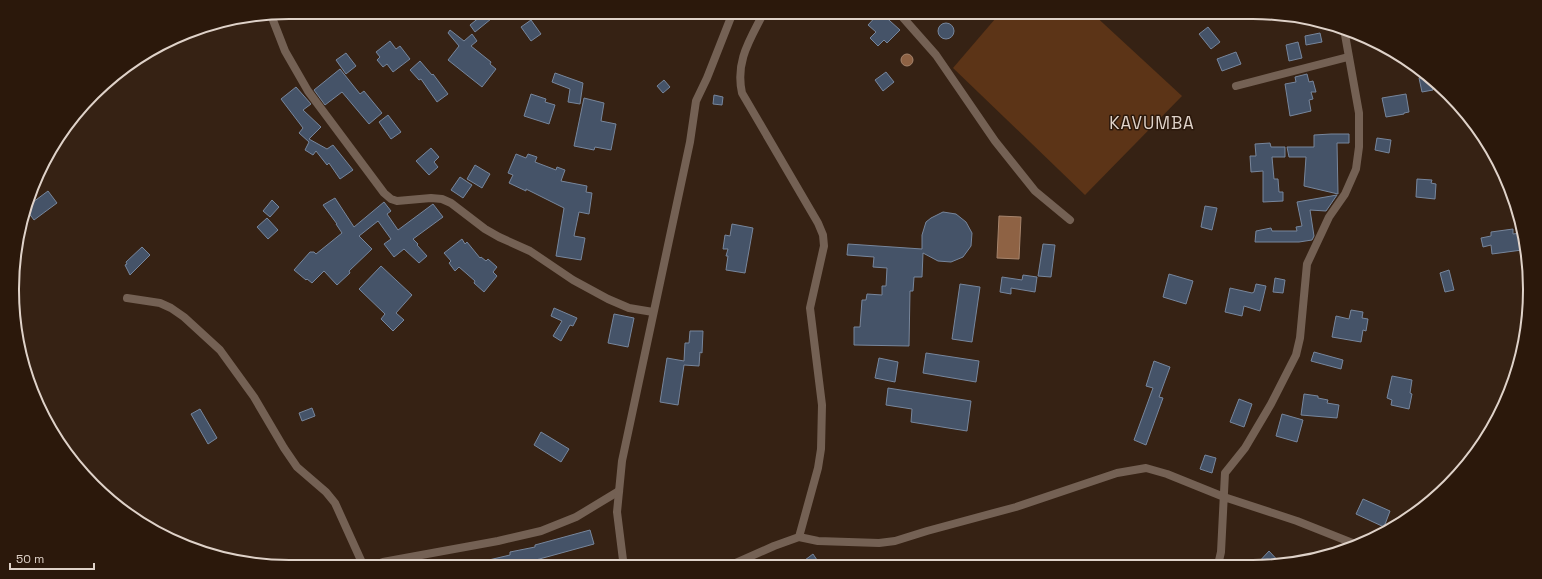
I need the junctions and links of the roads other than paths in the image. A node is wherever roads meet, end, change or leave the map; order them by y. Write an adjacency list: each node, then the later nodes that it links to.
1 (730, 19): 10 (street)
2 (761, 19): 13 (street)
3 (904, 19): 8 (street)
4 (273, 20): 10 (street)
5 (1345, 35): 6 (street)
6 (1348, 57): 7 (street); 12 (street)
7 (1236, 86)
8 (1070, 220)
9 (126, 298): 15 (street)
10 (653, 312): 11 (street)
11 (619, 491): 16 (street); 17 (street)
12 (1224, 497): 13 (street); 14 (street); 19 (street)
13 (798, 537): 18 (street)
14 (1349, 542)
15 (361, 560)
16 (394, 560)
17 (623, 560)
18 (742, 560)
19 (1219, 560)

